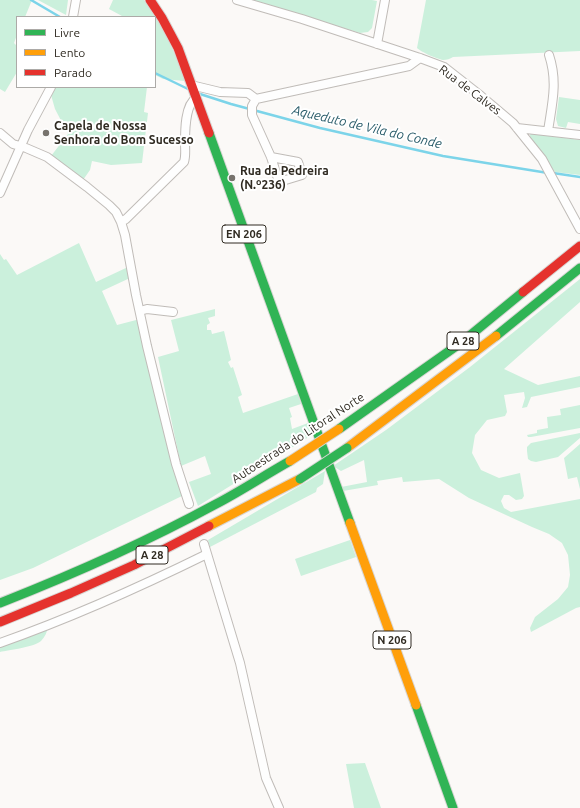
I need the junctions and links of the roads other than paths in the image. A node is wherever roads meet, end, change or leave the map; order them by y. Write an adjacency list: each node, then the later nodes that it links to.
1 (76, 0): 5 (street)
2 (150, 0): 9 (main road, EN 206)
3 (236, 0): 6 (street, Rua de Calves)
4 (386, 0): 6 (street)
5 (73, 16)
6 (377, 44): 8 (street, Rua de Calves)
7 (549, 55): 14 (street)
8 (420, 58): 12 (street); 13 (street, Rua de Calves)
9 (191, 85): 11 (main road, EN 206); 12 (street)
10 (50, 88): 17 (street)
11 (196, 98): 20 (street); 26 (main road, EN 206)
12 (256, 99): 18 (street)
13 (517, 128): 14 (street); 21 (street, Rua de Calves)
14 (548, 131): 16 (street)
15 (0, 133): 17 (street)
16 (580, 135)
17 (21, 146): 19 (street); 20 (street)
18 (270, 157)
19 (0, 194)
20 (121, 222): 24 (street)
21 (580, 229)
22 (580, 246): 30 (main road, Autoestrada do Litoral Norte / A 28, bridge)
23 (580, 268): 31 (main road, A 28, bridge)
24 (140, 311): 25 (street); 27 (street)
25 (173, 312)
26 (331, 472): 34 (main road, N 206)
27 (189, 504)
28 (204, 544): 29 (street)
29 (207, 554): 32 (street); 33 (street)
30 (0, 603)
31 (0, 622)
32 (0, 643)
33 (279, 808)
34 (452, 808)

